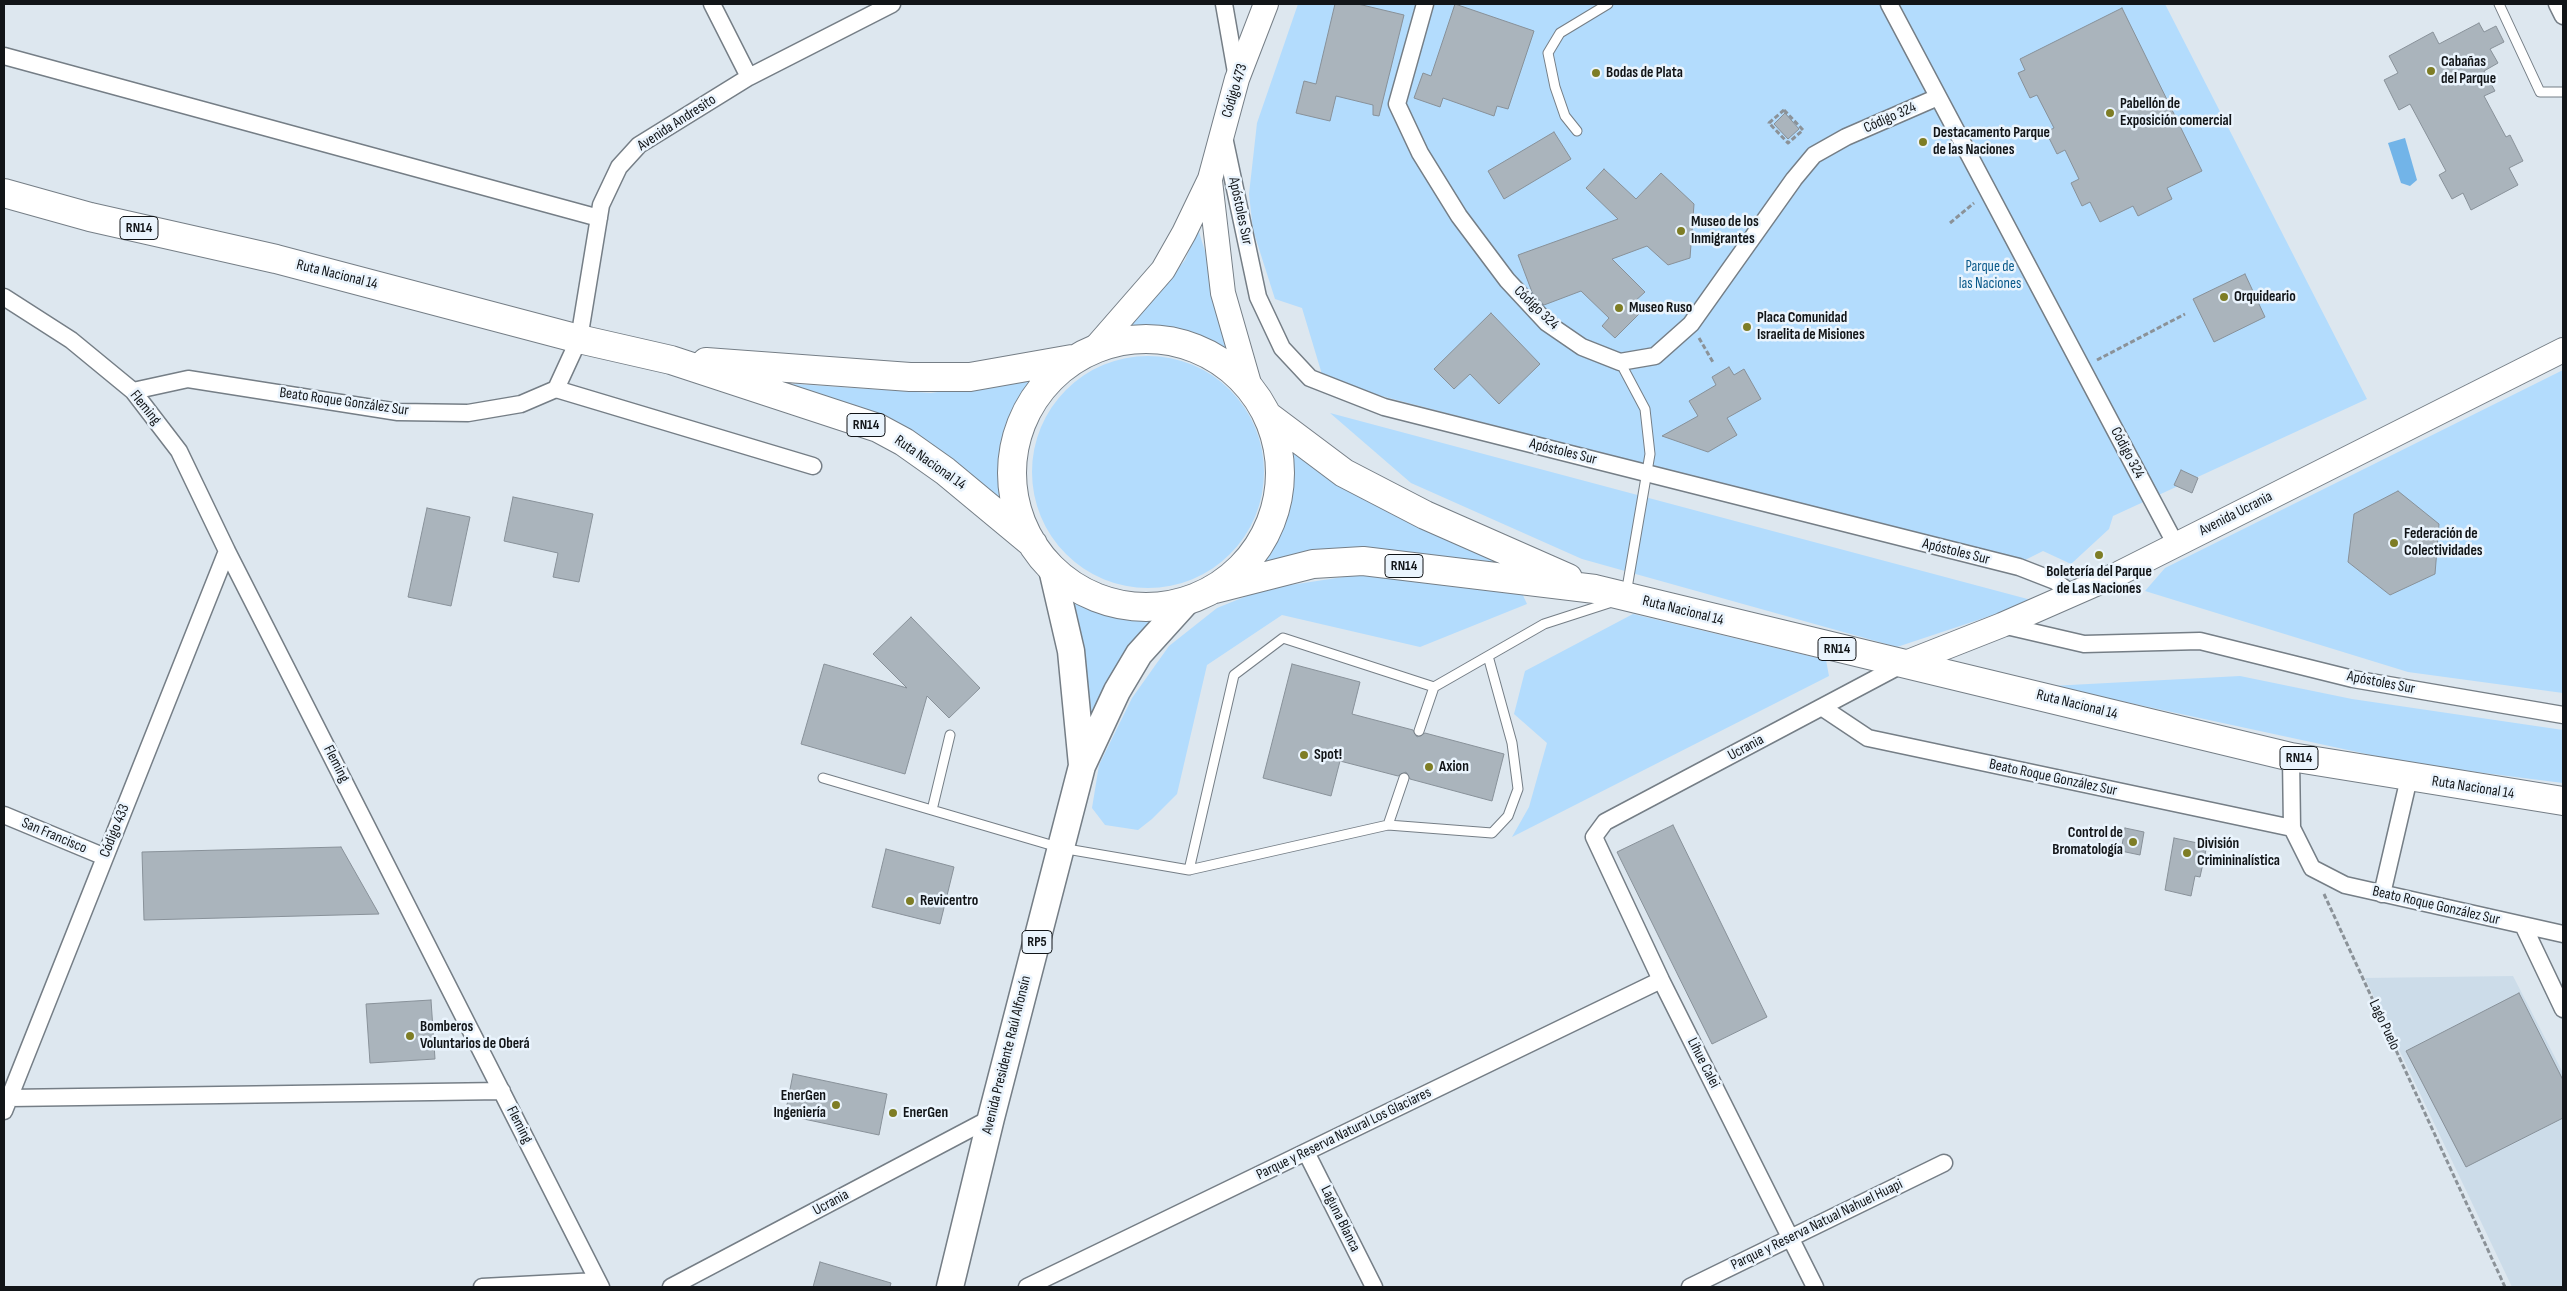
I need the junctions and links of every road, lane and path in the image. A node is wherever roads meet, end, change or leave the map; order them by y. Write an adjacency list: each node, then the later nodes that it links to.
1 (712, 4): 12 (street)
2 (892, 4): 12 (street, Avenida Andresito)
3 (1224, 4): 13 (street)
4 (1266, 4): 13 (main road, Código 473)
5 (1426, 4): 31 (street, Código 324)
6 (1608, 4): 17 (lane)
7 (1889, 4): 15 (street, Código 324)
8 (2499, 4): 14 (lane)
9 (2557, 4): 10 (street)
10 (2563, 16)
11 (4, 56): 22 (street)
12 (749, 77): 22 (street, Avenida Andresito)
13 (1238, 79): 18 (main road, Código 473)
14 (2563, 92)
15 (1938, 97): 20 (street, Código 324); 26 (street, Código 324)
16 (1803, 130): 16 (path)
17 (1577, 131)
18 (1223, 132): 19 (main road, Código 473); 39 (street, Apóstoles Sur)
19 (1210, 179): 29 (main road); 34 (main road)
20 (1988, 191): 23 (path); 33 (street, Código 324)
21 (4, 193): 27 (highway, Ruta Nacional 14 / RN14)
22 (599, 218): 27 (street, Avenida Andresito)
23 (1950, 222)
24 (4, 297): 36 (street, Fleming)
25 (2185, 314): 33 (path)
26 (1691, 324): 31 (street, Código 324); 32 (path)
27 (579, 339): 30 (highway, Ruta Nacional 14 / RN14); 35 (street, Avenida Andresito)
28 (2563, 350): 41 (main road, Avenida Ucrania)
29 (1084, 354): 30 (highway, Ruta Nacional 14 / RN14); 34 (highway, RN14); 40 (highway, RN14)
30 (670, 360): 40 (highway, Ruta Nacional 14 / RN14)
31 (1620, 362): 39 (lane)
32 (1714, 364)
33 (2082, 368): 41 (street, Código 324)
34 (1250, 387): 37 (highway, RN14)
35 (556, 390): 36 (street, Beato Roque González Sur); 38 (street)
36 (133, 391): 42 (street, Fleming)
37 (1268, 416): 44 (highway, RN14); 45 (highway, Ruta Nacional 14 / RN14)
38 (813, 466)
39 (1645, 473): 46 (street, Apóstoles Sur); 47 (lane)
40 (1033, 544): 43 (highway, RN14)
41 (2176, 545): 46 (main road, Avenida Ucrania)
42 (227, 551): 69 (street, Código 433); 77 (street, Fleming)
43 (1052, 569): 48 (highway, RN14); 58 (main road, Avenida Presidente Raúl Alfonsín / RP5)
44 (1215, 588): 45 (highway, Ruta Nacional 14 / RN14); 48 (highway, RN14)
45 (1595, 589): 47 (highway, Ruta Nacional 14 / RN14)
46 (2072, 594): 49 (main road, Avenida Ucrania)
47 (1626, 597): 50 (lane); 51 (highway, Ruta Nacional 14 / RN14)
48 (1187, 601): 58 (main road, Avenida Presidente Raúl Alfonsín / RP5)
49 (2002, 625): 51 (main road, Avenida Ucrania); 54 (street, Apóstoles Sur)
50 (1488, 656): 52 (lane); 65 (lane)
51 (1903, 664): 53 (street, Ucrania); 57 (highway, Ruta Nacional 14 / RN14)
52 (1434, 687): 55 (lane); 71 (lane)
53 (1823, 708): 66 (street, Beato Roque González Sur); 67 (street, Ucrania)
54 (2563, 715)
55 (1419, 732)
56 (950, 735): 63 (lane)
57 (2291, 757): 61 (highway, Ruta Nacional 14 / RN14); 66 (street)
58 (1082, 766): 68 (main road, Avenida Presidente Raúl Alfonsín / RP5)
59 (823, 778): 63 (lane)
60 (1404, 778): 65 (lane)
61 (2409, 778): 62 (highway, Ruta Nacional 14 / RN14); 72 (street)
62 (2563, 801)
63 (932, 810): 68 (lane)
64 (4, 815): 69 (street, San Francisco)
65 (1388, 825): 71 (lane)
66 (2292, 828): 70 (street)
67 (1594, 837): 75 (street, Lihue Calei)
68 (1061, 848): 71 (lane); 79 (main road, Avenida Presidente Raúl Alfonsín / RP5)
69 (105, 857): 78 (street, Código 433)
70 (2312, 868): 72 (street, Beato Roque González Sur); 91 (path, Lago Puelo)
71 (1189, 870)
72 (2382, 894): 73 (street, Beato Roque González Sur)
73 (2523, 925): 74 (street, Beato Roque González Sur); 76 (street)
74 (2563, 934)
75 (1661, 980): 80 (street, Parque y Reserva Natural Los Glaciares); 82 (street, Lihue Calei)
76 (2563, 1009)
77 (502, 1091): 78 (street); 83 (street, Fleming)
78 (6, 1104)
79 (991, 1118): 85 (street, Ucrania); 86 (main road, Avenida Presidente Raúl Alfonsín / RP5)
80 (1306, 1152): 87 (street, Parque y Reserva Natural Los Glaciares); 88 (street, Laguna Blanca)
81 (1944, 1163): 82 (street, Parque y Reserva Natual Nahuel Huapi)
82 (1790, 1238): 89 (street, Parque y Reserva Natual Nahuel Huapi); 90 (street, Lihue Calei)
83 (599, 1284): 84 (street)
84 (482, 1287)
85 (671, 1287)
86 (950, 1287)
87 (1027, 1287)
88 (1374, 1287)
89 (1690, 1287)
90 (1815, 1287)
91 (2505, 1287)

